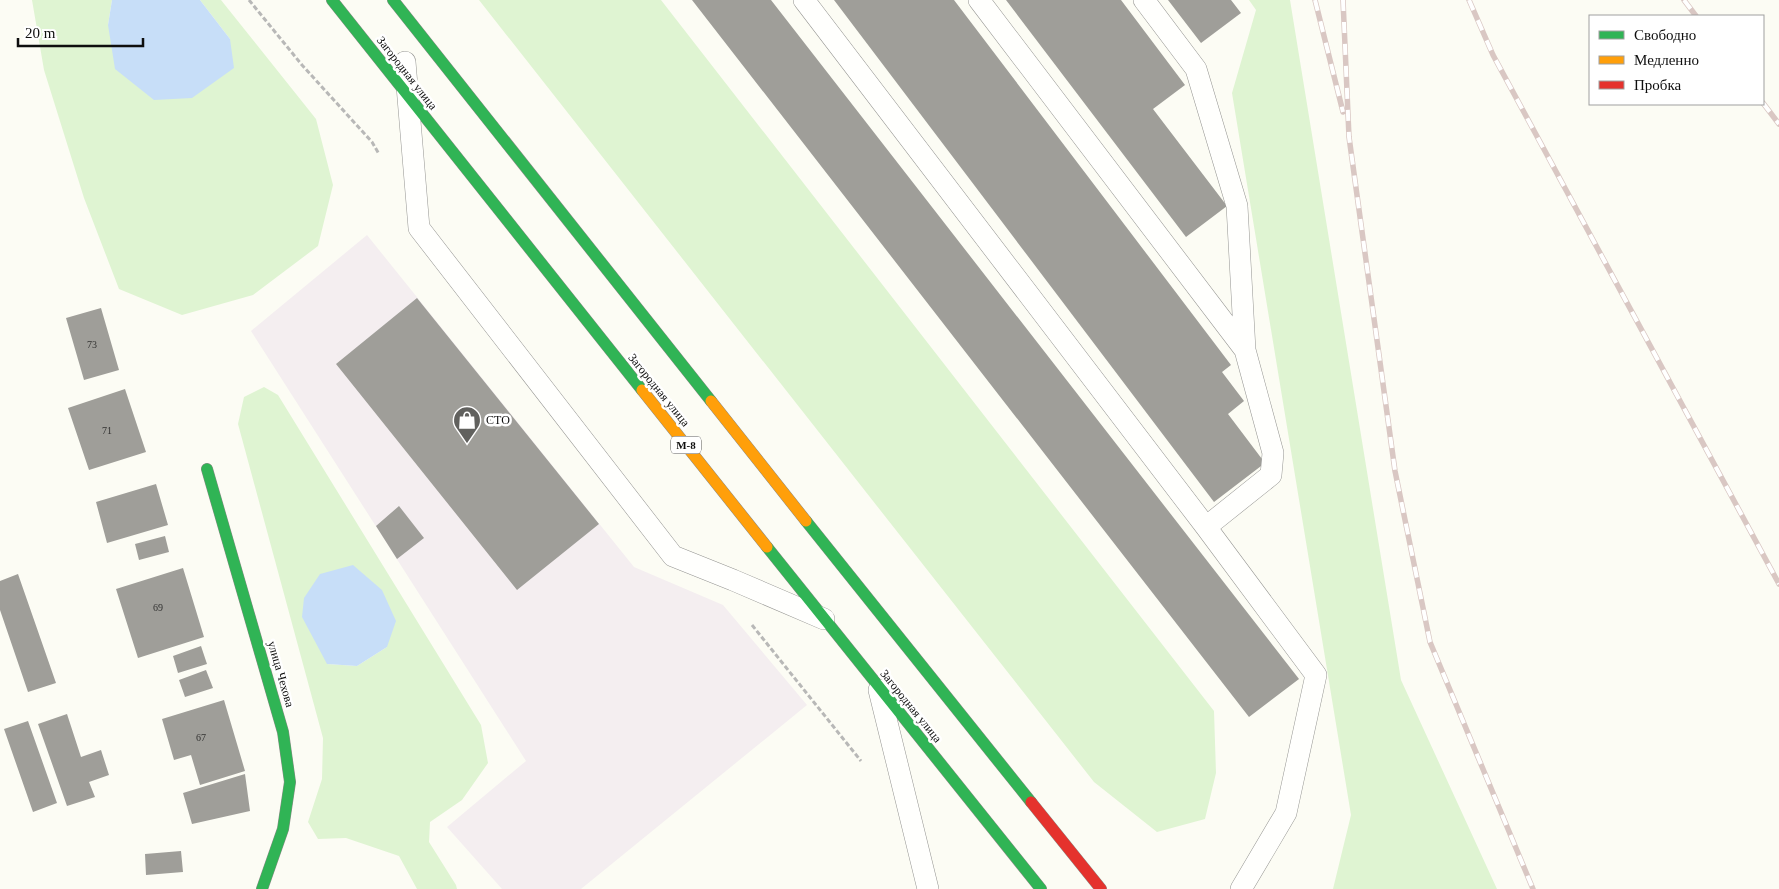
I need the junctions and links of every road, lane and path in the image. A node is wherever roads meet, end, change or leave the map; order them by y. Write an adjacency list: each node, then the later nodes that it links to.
1 (249, 0): 9 (path)
2 (332, 0): 8 (main road, Загородная улица / М-8)
3 (393, 0): 20 (main road)
4 (804, 0): 12 (lane)
5 (979, 0): 10 (lane)
6 (1144, 0): 10 (lane)
7 (405, 62): 8 (lane)
8 (408, 97): 14 (main road, Загородная улица / М-8); 14 (lane)
9 (382, 160)
10 (1245, 350): 12 (lane)
11 (207, 469): 17 (main road, улица Чехова)
12 (1206, 527): 21 (lane)
13 (748, 620): 16 (path)
14 (826, 620): 15 (main road, Загородная улица / М-8)
15 (878, 687): 18 (lane); 19 (main road, Загородная улица / М-8)
16 (863, 763)
17 (262, 889)
18 (928, 889)
19 (1041, 889)
20 (1101, 889)
21 (1241, 889)

